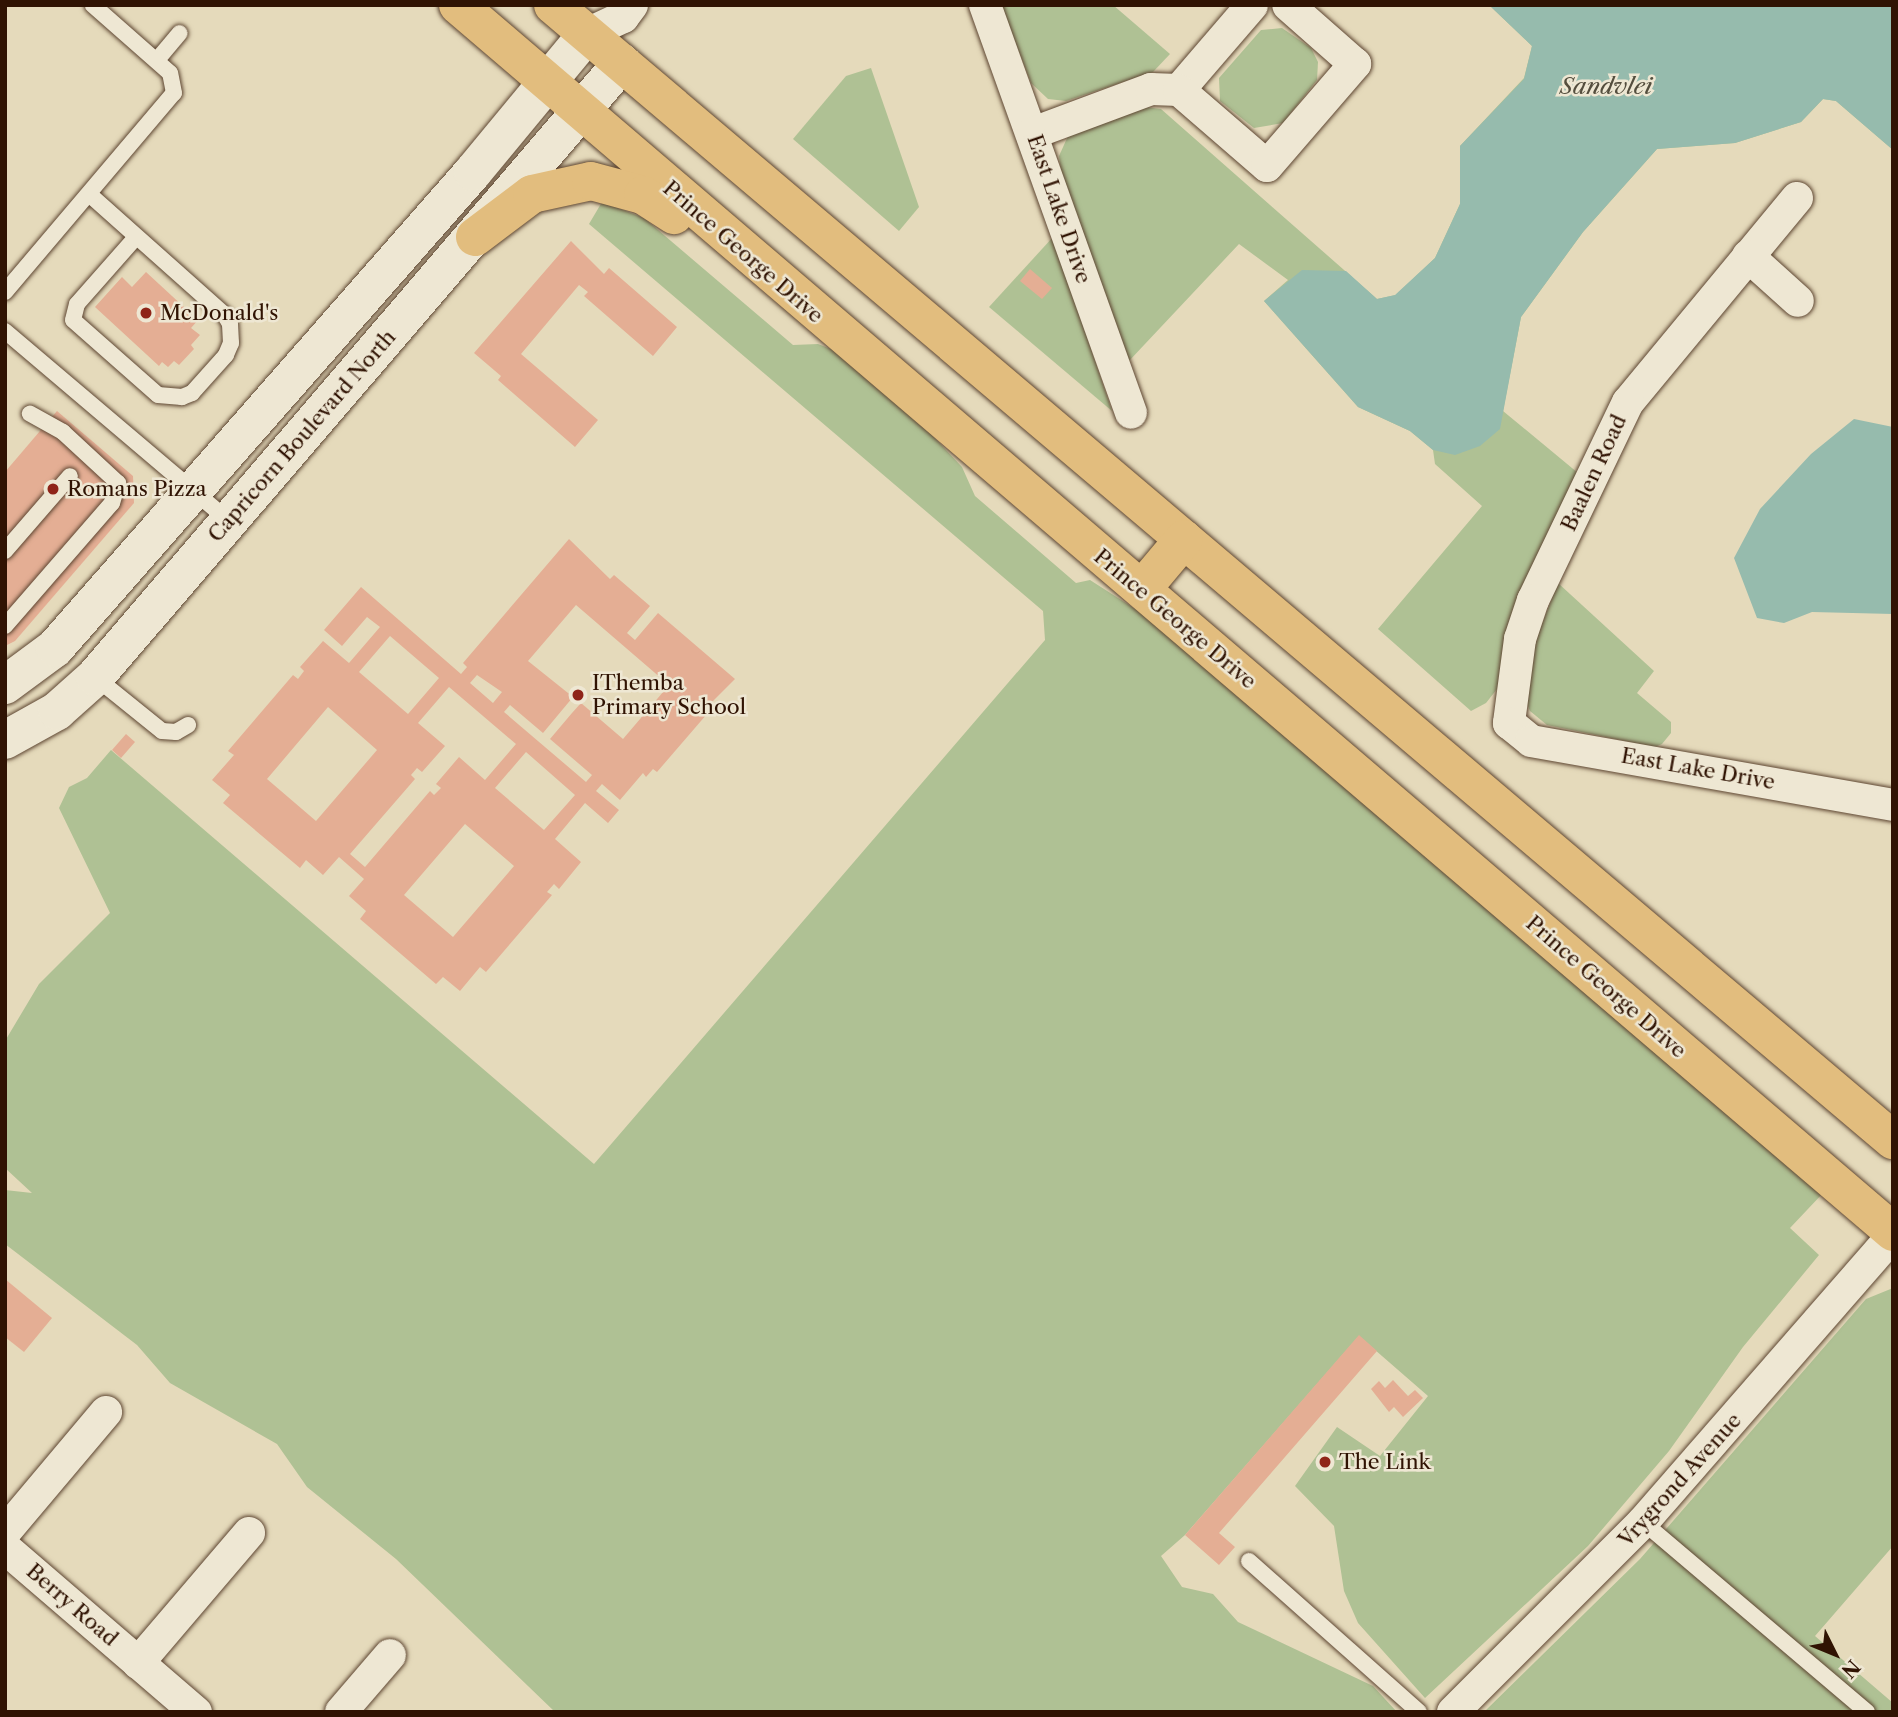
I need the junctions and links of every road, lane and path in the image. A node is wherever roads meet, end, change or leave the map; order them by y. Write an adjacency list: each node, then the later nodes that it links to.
1 (93, 5): 10 (lane)
2 (458, 5): 12 (main road, Prince George Drive)
3 (553, 5): 9 (main road)
4 (985, 5): 15 (street, East Lake Drive)
5 (1252, 5): 13 (street)
6 (1288, 5): 13 (street)
7 (627, 11): 9 (street); 11 (street)
8 (180, 33): 10 (lane)
9 (587, 34): 11 (main road); 12 (street)
10 (157, 60): 16 (lane)
11 (622, 63): 14 (street, Capricorn Boulevard North); 30 (main road)
12 (547, 82): 14 (main road, Prince George Drive); 28 (street)
13 (1179, 90): 15 (street)
14 (583, 113): 19 (street, Capricorn Boulevard North); 24 (main road, Prince George Drive)
15 (1033, 133): 25 (street, East Lake Drive)
16 (89, 194): 18 (lane); 21 (lane)
17 (1797, 198): 20 (street, Baalen Road)
18 (136, 237): 18 (lane)
19 (475, 237): 24 (main road); 29 (street, Capricorn Boulevard North)
20 (1748, 256): 22 (street); 36 (street, Baalen Road)
21 (5, 292)
22 (1798, 301)
23 (5, 331): 28 (lane)
24 (845, 340): 32 (main road, Prince George Drive)
25 (1131, 413)
26 (30, 414): 33 (lane)
27 (70, 476): 31 (lane)
28 (191, 490): 29 (lane); 35 (street)
29 (229, 522): 34 (street, Capricorn Boulevard North)
30 (1184, 539): 32 (main road); 41 (main road)
31 (5, 551)
32 (1142, 589): 42 (main road, Prince George Drive)
33 (5, 626)
34 (96, 677): 37 (lane); 38 (street, Capricorn Boulevard North)
35 (5, 685)
36 (1508, 723): 40 (street, East Lake Drive)
37 (188, 725)
38 (20, 732): 39 (lane)
39 (5, 758)
40 (1893, 805)
41 (1893, 1140)
42 (1893, 1234): 44 (street, Vrygrond Avenue)
43 (106, 1412): 45 (street)
44 (1643, 1522): 54 (street, Vrygrond Avenue); 55 (lane)
45 (5, 1532)
46 (249, 1533): 50 (street, Berry Road)
47 (5, 1548): 50 (street, Berry Road)
48 (1250, 1561): 53 (lane)
49 (390, 1655): 52 (street)
50 (138, 1662): 51 (street, Berry Road)
51 (196, 1712)
52 (341, 1712)
53 (1419, 1712)
54 (1453, 1712)
55 (1867, 1712)

